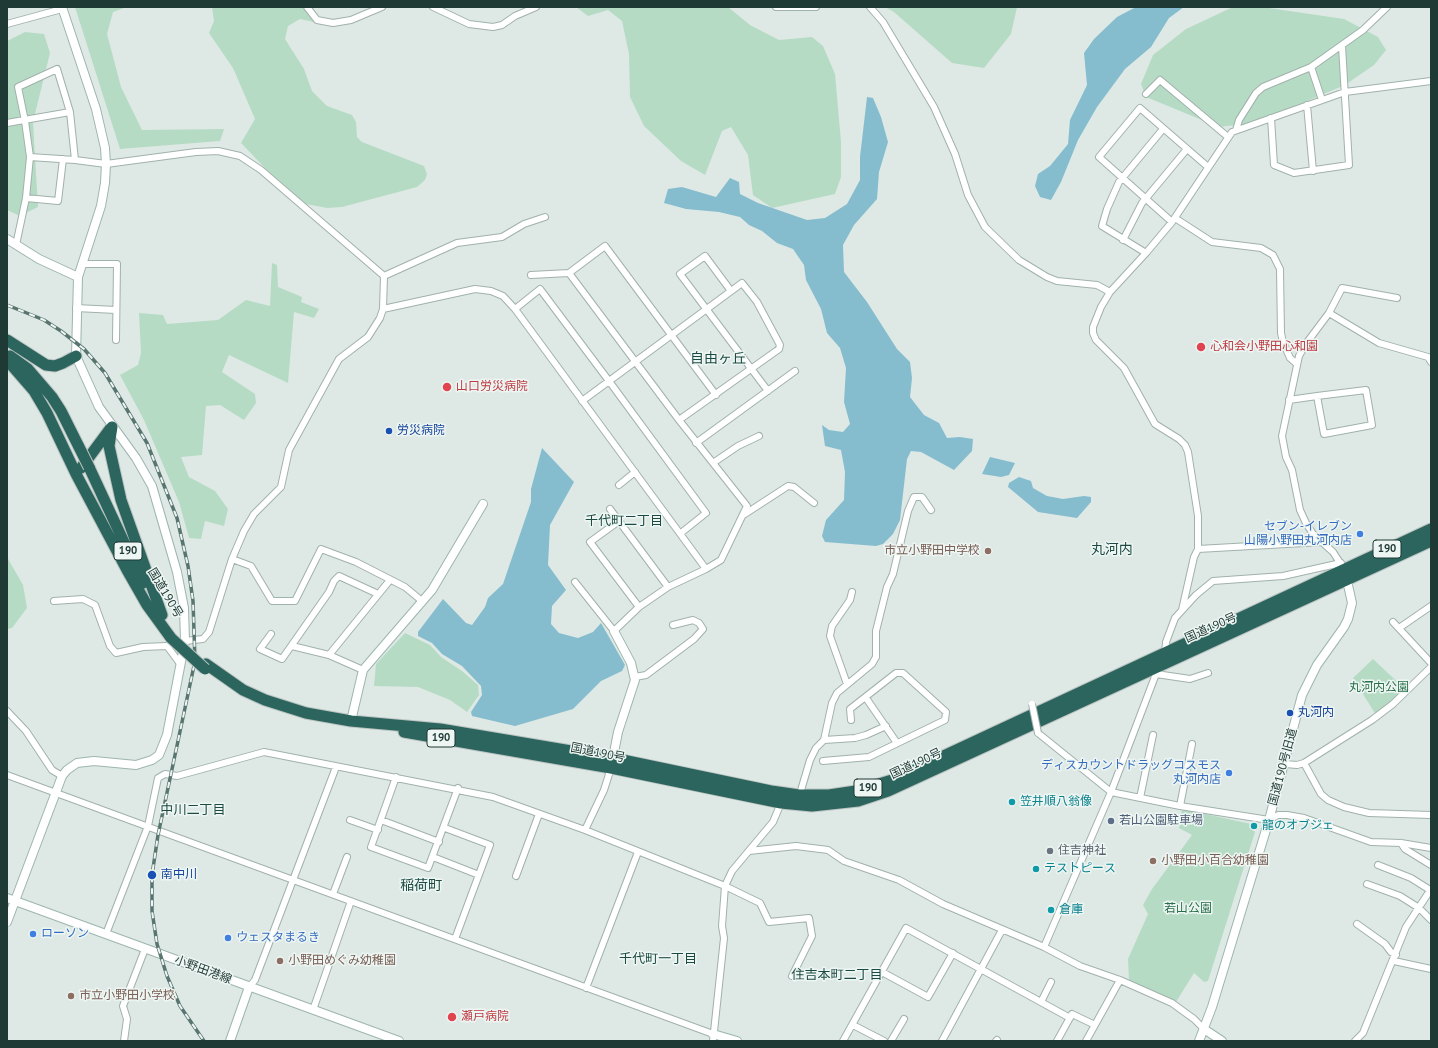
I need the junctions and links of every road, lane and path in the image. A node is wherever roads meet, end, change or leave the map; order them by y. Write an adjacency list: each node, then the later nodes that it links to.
1 (306, 7): 2 (street)
2 (382, 7)
3 (433, 7): 4 (street)
4 (536, 7)
5 (776, 7): 6 (street)
6 (816, 7)
7 (870, 7): 47 (street)
8 (1387, 7): 11 (street)
9 (62, 8): 10 (street); 29 (street)
10 (7, 24)
11 (1342, 46): 12 (street); 14 (street)
12 (1311, 67): 16 (street); 23 (street)
13 (1431, 81): 14 (street)
14 (1345, 92): 16 (street); 31 (street)
15 (1146, 94): 24 (street)
16 (1322, 100): 17 (street)
17 (1307, 105): 19 (street); 31 (street)
18 (70, 112): 20 (street); 20 (street); 28 (street)
19 (1271, 118): 23 (street); 31 (street)
20 (25, 121): 21 (street); 26 (street)
21 (7, 123)
22 (1163, 129): 25 (street); 32 (street); 32 (street)
23 (1236, 130): 24 (street)
24 (1228, 137): 30 (street)
25 (1187, 149): 30 (street); 34 (street)
26 (30, 157): 27 (street); 33 (street)
27 (63, 159): 28 (street); 33 (street)
28 (75, 160): 29 (street)
29 (106, 164): 41 (street); 44 (street)
30 (1208, 167): 36 (street)
31 (1313, 171)
32 (1122, 178): 34 (street); 38 (street)
33 (26, 198): 39 (street)
34 (1145, 199): 36 (street); 38 (street)
35 (545, 216): 44 (street)
36 (1174, 220): 40 (street); 64 (street)
37 (7, 239): 39 (street)
38 (1123, 240): 40 (street)
39 (16, 245): 45 (street)
40 (1146, 253): 47 (street)
41 (82, 264): 45 (street); 53 (street)
42 (569, 272): 43 (street); 55 (street); 63 (street)
43 (531, 275)
44 (384, 276): 50 (street)
45 (78, 277): 49 (street)
46 (731, 291): 52 (street); 52 (street); 65 (street)
47 (1110, 292): 91 (street)
48 (1397, 298): 54 (street)
49 (76, 308): 53 (street); 60 (street)
50 (383, 309): 51 (street); 92 (street)
51 (515, 309): 67 (street); 72 (street)
52 (705, 309): 55 (street); 65 (street)
53 (116, 310): 57 (street)
54 (1329, 314): 62 (street); 64 (street)
55 (671, 335): 63 (street); 69 (street)
56 (7, 340): 60 (highway)
57 (116, 340)
58 (1431, 351): 62 (street)
59 (7, 353): 105 (highway, 国道190号 / 190, bridge)
60 (76, 356): 74 (street)
61 (7, 360): 79 (highway)
62 (1429, 360)
63 (636, 361): 67 (street); 73 (street)
64 (1297, 364): 71 (street)
65 (751, 369): 68 (street); 69 (street)
66 (796, 372): 68 (street)
67 (609, 380): 72 (street); 88 (street)
68 (768, 391): 76 (street)
69 (716, 395): 73 (street)
70 (1317, 396): 70 (street); 71 (street)
71 (1289, 400): 90 (street)
72 (582, 401): 78 (street)
73 (679, 420): 76 (street)
74 (112, 427): 79 (highway); 105 (highway); 112 (street)
75 (758, 436): 77 (street)
76 (696, 442): 77 (street)
77 (713, 463): 85 (street)
78 (635, 472): 80 (street); 88 (street)
79 (76, 474): 111 (highway)
80 (619, 484)
81 (814, 503): 85 (street)
82 (483, 504): 101 (street)
83 (610, 508): 86 (street)
84 (932, 510): 123 (street)
85 (745, 514): 93 (street)
86 (619, 521): 97 (street); 103 (street)
87 (1431, 529): 94 (highway, 国道190号 / 190)
88 (681, 533): 93 (street)
89 (1431, 541): 94 (highway, 国道190号 / 190)
90 (1322, 542): 91 (street); 94 (street)
91 (1198, 549): 104 (street)
92 (232, 559): 95 (street); 112 (street)
93 (706, 569): 97 (street)
94 (1344, 571): 104 (street); 114 (highway, 国道190号 / 190); 120 (highway, 国道190号 / 190); 137 (street, 国道190号旧道)
95 (390, 580): 99 (street); 101 (street)
96 (576, 582): 109 (street)
97 (668, 587): 103 (street)
98 (852, 592): 123 (street)
99 (378, 594): 113 (street); 115 (street)
100 (54, 601): 117 (street)
101 (422, 601): 119 (street)
102 (1431, 606): 108 (street)
103 (639, 607): 109 (street)
104 (1182, 610): 114 (street)
105 (162, 615): 111 (highway, 国道190号 / 190)
106 (1393, 622): 108 (street)
107 (674, 626): 122 (street)
108 (1399, 628): 116 (street)
109 (614, 631): 122 (street)
110 (271, 634): 113 (street)
111 (173, 635): 128 (highway, 国道190号 / 190)
112 (184, 640): 117 (street)
113 (292, 646): 115 (street)
114 (1166, 653): 120 (street); 146 (highway, 国道190号 / 190)
115 (329, 655): 119 (street)
116 (1431, 663)
117 (181, 665): 140 (street)
118 (1431, 667): 136 (street)
119 (363, 670): 128 (street)
120 (1158, 670): 121 (street); 143 (street); 146 (highway, 国道190号 / 190)
121 (1208, 672)
122 (635, 677): 135 (street)
123 (847, 684): 131 (street)
124 (866, 698): 127 (street); 129 (street); 132 (street)
125 (1032, 704): 143 (street, bridge)
126 (7, 711): 140 (street)
127 (851, 720)
128 (351, 721): 135 (highway, 国道190号 / 190)
129 (886, 726): 131 (street); 132 (street)
130 (1153, 735): 145 (street)
131 (824, 740): 146 (street)
132 (897, 743): 134 (street)
133 (1192, 744): 148 (street)
134 (823, 761)
135 (612, 763): 146 (highway, 国道190号 / 190); 147 (highway, 国道190号 / 190); 157 (street)
136 (1304, 763): 137 (street); 150 (street)
137 (1285, 764): 153 (street, 国道190号旧道)
138 (336, 767): 141 (street); 154 (street); 169 (street)
139 (7, 775): 144 (street)
140 (62, 776): 144 (street)
141 (396, 777): 142 (street); 152 (street)
142 (458, 788): 149 (street); 155 (street)
143 (1112, 792): 145 (street); 183 (street)
144 (55, 793): 154 (street); 174 (street)
145 (1140, 798): 148 (street)
146 (798, 800): 147 (highway, 国道190号 / 190)
147 (781, 803): 161 (street)
148 (1180, 806): 153 (street)
149 (539, 814): 157 (street); 168 (street)
150 (1431, 815)
151 (350, 820): 156 (street)
152 (381, 820): 156 (street); 158 (street)
153 (1269, 820): 159 (street); 201 (street, 国道190号旧道)
154 (148, 826): 169 (street); 181 (street)
155 (444, 828): 158 (street); 167 (street)
156 (378, 830): 164 (street)
157 (585, 830): 162 (street)
158 (439, 842): 164 (street)
159 (1402, 843): 160 (street); 166 (street)
160 (1431, 848)
161 (749, 851): 171 (street); 180 (street)
162 (638, 852): 171 (street); 194 (street)
163 (347, 857): 173 (street)
164 (433, 857): 167 (street)
165 (1378, 865): 172 (street)
166 (1431, 865)
167 (479, 875): 182 (street)
168 (516, 876)
169 (293, 879): 173 (street); 193 (street)
170 (1367, 884): 176 (street)
171 (725, 886): 190 (street); 202 (street)
172 (1431, 889): 176 (street)
173 (333, 894): 175 (street)
174 (11, 899): 178 (street); 181 (street, 小野田港線)
175 (351, 901): 182 (street); 196 (street)
176 (1419, 908): 177 (street); 186 (street)
177 (1431, 920)
178 (7, 922)
179 (1356, 924): 186 (street)
180 (1002, 930): 183 (street); 187 (street)
181 (106, 934): 184 (street, 小野田港線)
182 (455, 940): 194 (street)
183 (1044, 947): 191 (street)
184 (145, 948): 193 (street, 小野田港線); 203 (street)
185 (953, 953): 187 (street); 189 (street); 189 (street)
186 (1395, 958): 188 (street); 215 (street)
187 (982, 969): 195 (street); 210 (street)
188 (1431, 969)
189 (882, 972): 199 (street)
190 (792, 976)
191 (1120, 980): 200 (street); 201 (street)
192 (1051, 982): 195 (street)
193 (250, 987): 196 (street, 小野田港線); 204 (street)
194 (586, 988): 202 (street)
195 (1041, 1002): 197 (street)
196 (313, 1010): 205 (street, 小野田港線)
197 (1070, 1018): 200 (street); 211 (street)
198 (904, 1019): 209 (street)
199 (853, 1024): 207 (street); 208 (street)
200 (1095, 1025): 212 (street)
201 (1204, 1029): 213 (street, 国道190号旧道); 214 (street)
202 (713, 1038): 206 (street)
203 (124, 1041)
204 (230, 1041)
205 (399, 1041)
206 (737, 1041)
207 (844, 1041)
208 (884, 1041)
209 (891, 1041)
210 (942, 1041)
211 (1057, 1041)
212 (1086, 1041)
213 (1199, 1041)
214 (1222, 1041)
215 (1355, 1041)

